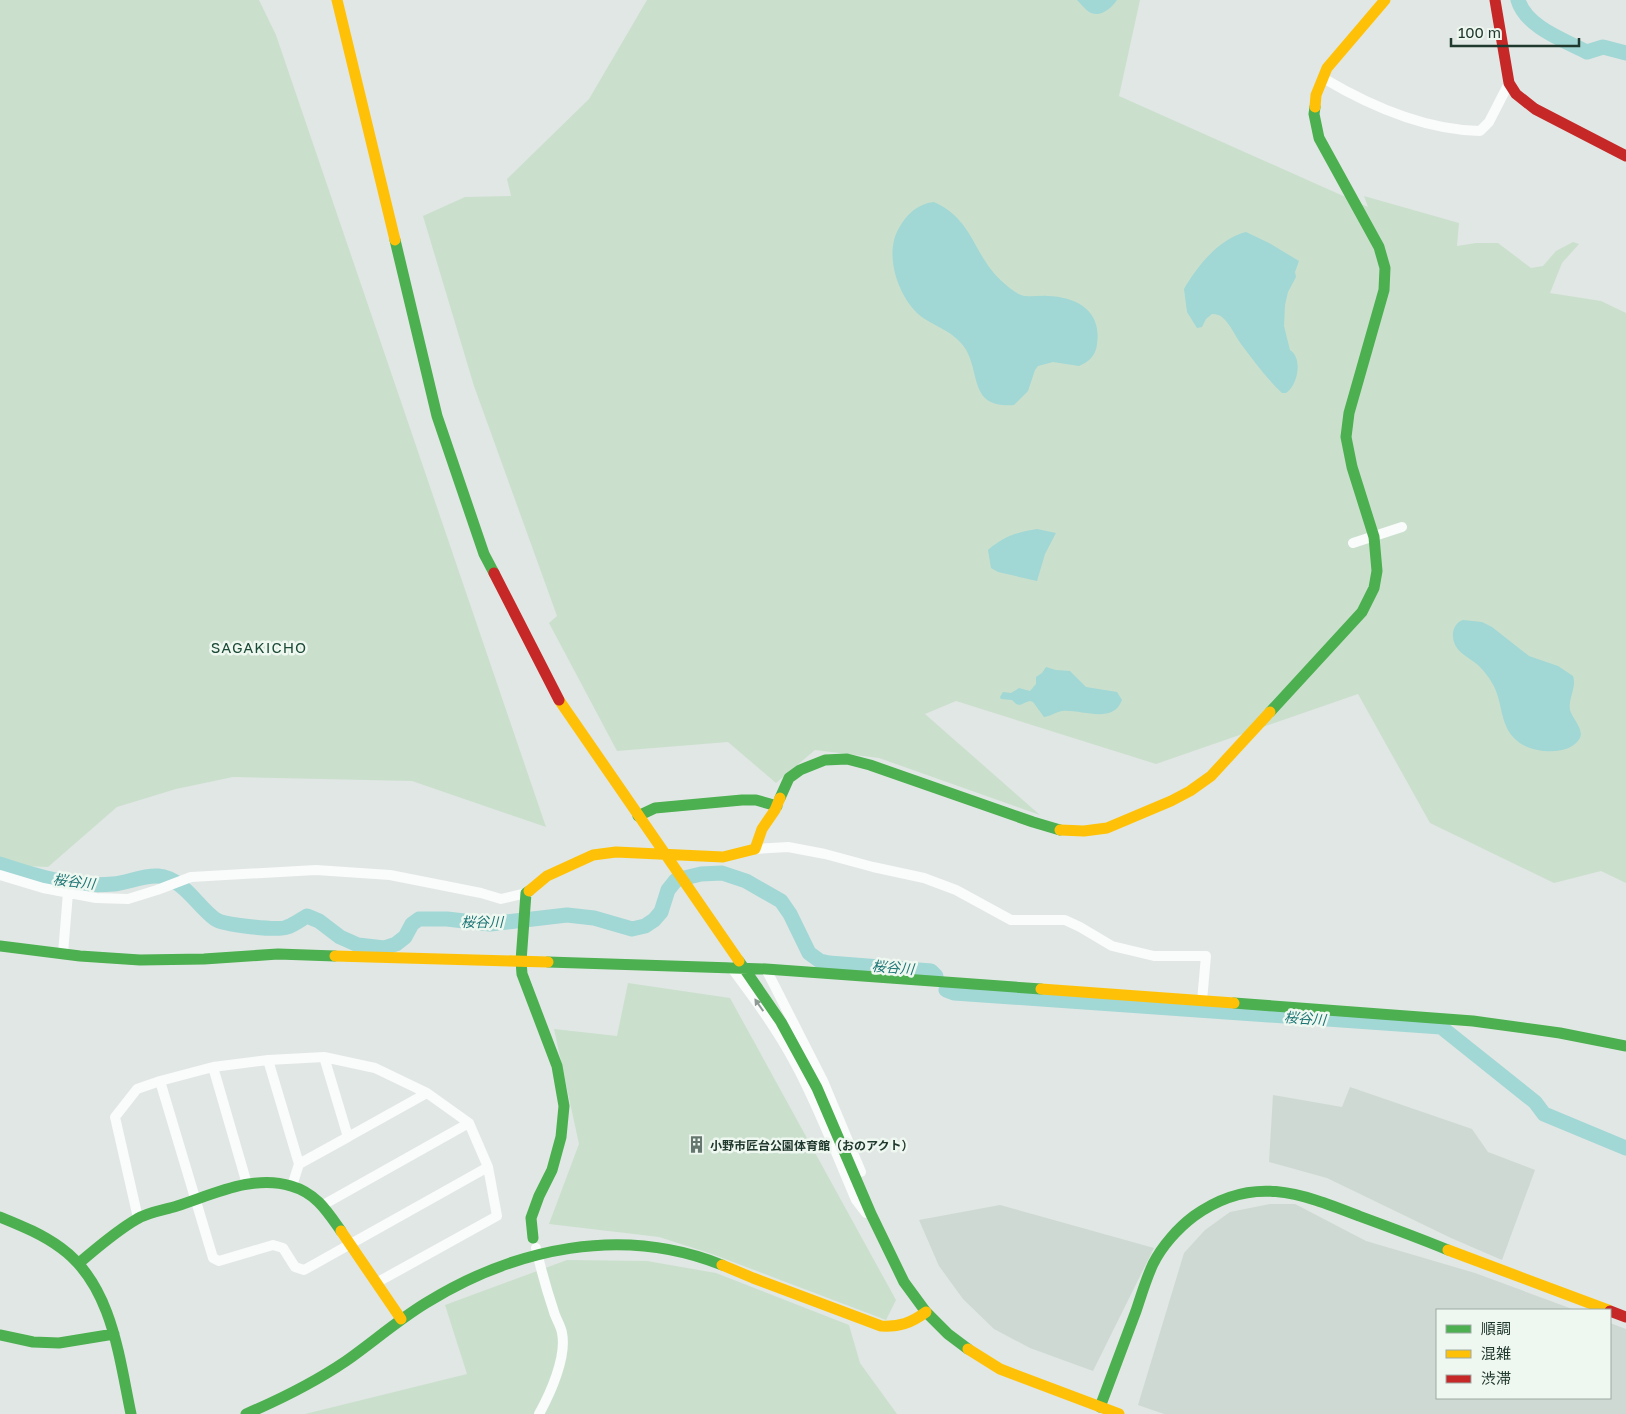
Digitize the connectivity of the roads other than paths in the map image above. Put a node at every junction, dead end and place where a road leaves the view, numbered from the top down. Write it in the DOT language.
graph roads {
  1 [pos="337,0"];
  2 [pos="1385,0"];
  3 [pos="1495,0"];
  4 [pos="1323,78"];
  5 [pos="1509,83"];
  6 [pos="1626,156"];
  7 [pos="1402,527"];
  8 [pos="1353,543"];
  9 [pos="777,806"];
  10 [pos="640,819"];
  11 [pos="755,848"];
  12 [pos="0,875"];
  13 [pos="68,893"];
  14 [pos="526,893"];
  15 [pos="0,946"];
  16 [pos="63,953"];
  17 [pos="521,961"];
  18 [pos="731,967"];
  19 [pos="766,969"];
  20 [pos="1202,1001"];
  21 [pos="1626,1046"];
  22 [pos="324,1057"];
  23 [pos="268,1060"];
  24 [pos="213,1067"];
  25 [pos="160,1081"];
  26 [pos="427,1093"];
  27 [pos="468,1123"];
  28 [pos="348,1138"];
  29 [pos="299,1164"];
  30 [pos="488,1167"];
  31 [pos="247,1184"];
  32 [pos="292,1186"];
  33 [pos="196,1200"];
  34 [pos="323,1205"];
  35 [pos="0,1217"];
  36 [pos="138,1218"];
  37 [pos="880,1232"];
  38 [pos="533,1238"];
  39 [pos="350,1244"];
  40 [pos="79,1263"];
  41 [pos="376,1283"];
  42 [pos="1604,1309"];
  43 [pos="926,1312"];
  44 [pos="1611,1312"];
  45 [pos="1626,1317"];
  46 [pos="401,1319"];
  47 [pos="114,1334"];
  48 [pos="0,1335"];
  49 [pos="1100,1407"];
  50 [pos="131,1414"];
  51 [pos="246,1414"];
  52 [pos="539,1414"];
  53 [pos="1119,1414"];
  1 -- 10 [label="street"];
  2 -- 4 [label="street"];
  3 -- 5 [label="street"];
  4 -- 5 [label="street"];
  4 -- 9 [label="street"];
  5 -- 6 [label="street"];
  7 -- 8 [label="street"];
  9 -- 10 [label="street"];
  9 -- 11 [label="street"];
  10 -- 37 [label="street"];
  11 -- 14 [label="street"];
  11 -- 20 [label="street"];
  12 -- 13 [label="street"];
  13 -- 14 [label="street"];
  13 -- 16 [label="street"];
  14 -- 17 [label="street"];
  15 -- 16 [label="street"];
  16 -- 17 [label="street"];
  17 -- 18 [label="street"];
  17 -- 38 [label="street"];
  18 -- 19 [label="street"];
  37 -- 18 [label="street, one-way"];
  19 -- 20 [label="street"];
  19 -- 37 [label="street"];
  20 -- 21 [label="street"];
  22 -- 23 [label="street"];
  22 -- 26 [label="street"];
  22 -- 28 [label="street"];
  23 -- 24 [label="street"];
  23 -- 29 [label="street"];
  24 -- 25 [label="street"];
  24 -- 31 [label="street"];
  25 -- 33 [label="street"];
  25 -- 36 [label="street"];
  26 -- 27 [label="street"];
  26 -- 28 [label="street"];
  27 -- 30 [label="street"];
  27 -- 34 [label="street"];
  28 -- 29 [label="street"];
  29 -- 32 [label="street"];
  30 -- 39 [label="street"];
  30 -- 41 [label="street"];
  31 -- 32 [label="street"];
  31 -- 33 [label="street"];
  32 -- 34 [label="street"];
  33 -- 36 [label="street"];
  33 -- 39 [label="street"];
  34 -- 39 [label="street"];
  35 -- 40 [label="street"];
  36 -- 40 [label="street"];
  37 -- 43 [label="street"];
  38 -- 52 [label="street"];
  39 -- 41 [label="street"];
  40 -- 47 [label="street"];
  41 -- 46 [label="street"];
  42 -- 49 [label="street"];
  43 -- 46 [label="street"];
  43 -- 49 [label="street"];
  44 -- 45 [label="street"];
  46 -- 51 [label="street"];
  47 -- 48 [label="street"];
  47 -- 50 [label="street"];
  49 -- 53 [label="street"];
}
